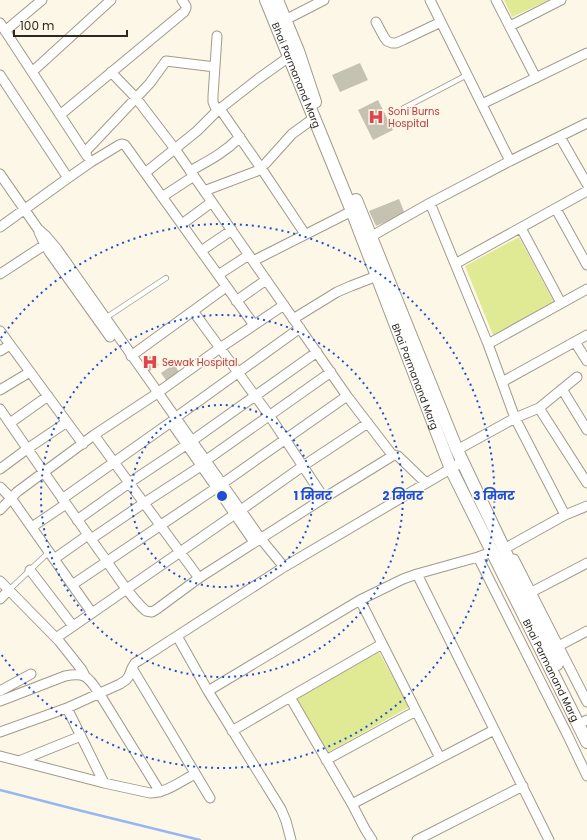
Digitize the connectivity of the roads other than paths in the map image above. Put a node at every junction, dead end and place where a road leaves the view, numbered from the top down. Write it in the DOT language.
graph roads {
  1 [pos="42,0"];
  2 [pos="111,0"];
  3 [pos="182,0"];
  4 [pos="266,0"];
  5 [pos="277,0"];
  6 [pos="324,0"];
  7 [pos="430,0"];
  8 [pos="496,0"];
  9 [pos="561,0"];
  10 [pos="280,21"];
  11 [pos="376,22"];
  12 [pos="441,22"];
  13 [pos="0,23"];
  14 [pos="510,26"];
  15 [pos="5,31"];
  16 [pos="218,36"];
  17 [pos="587,53"];
  18 [pos="294,54"];
  19 [pos="215,67"];
  20 [pos="32,72"];
  21 [pos="111,72"];
  22 [pos="468,74"];
  23 [pos="0,75"];
  24 [pos="536,78"];
  25 [pos="136,98"];
  26 [pos="482,104"];
  27 [pos="404,108"];
  28 [pos="218,110"];
  29 [pos="60,114"];
  30 [pos="314,118"];
  31 [pos="587,124"];
  32 [pos="240,137"];
  33 [pos="560,137"];
  34 [pos="175,149"];
  35 [pos="85,152"];
  36 [pos="510,161"];
  37 [pos="91,162"];
  38 [pos="261,168"];
  39 [pos="192,173"];
  40 [pos="0,174"];
  41 [pos="145,174"];
  42 [pos="68,178"];
  43 [pos="587,184"];
  44 [pos="3,186"];
  45 [pos="204,191"];
  46 [pos="587,191"];
  47 [pos="162,197"];
  48 [pos="212,202"];
  49 [pos="430,203"];
  50 [pos="556,209"];
  51 [pos="24,210"];
  52 [pos="352,211"];
  53 [pos="182,224"];
  54 [pos="0,227"];
  55 [pos="521,228"];
  56 [pos="232,230"];
  57 [pos="305,234"];
  58 [pos="367,238"];
  59 [pos="48,243"];
  60 [pos="201,251"];
  61 [pos="251,258"];
  62 [pos="455,264"];
  63 [pos="587,265"];
  64 [pos="0,274"];
  65 [pos="218,275"];
  66 [pos="377,276"];
  67 [pos="166,278"];
  68 [pos="266,280"];
  69 [pos="226,286"];
  70 [pos="587,289"];
  71 [pos="236,301"];
  72 [pos="561,303"];
  73 [pos="284,305"];
  74 [pos="193,311"];
  75 [pos="293,319"];
  76 [pos="102,320"];
  77 [pos="254,325"];
  78 [pos="300,328"];
  79 [pos="0,332"];
  80 [pos="587,335"];
  81 [pos="575,342"];
  82 [pos="118,343"];
  83 [pos="488,344"];
  84 [pos="10,345"];
  85 [pos="220,348"];
  86 [pos="0,351"];
  87 [pos="317,352"];
  88 [pos="131,356"];
  89 [pos="587,362"];
  90 [pos="30,372"];
  91 [pos="238,372"];
  92 [pos="331,372"];
  93 [pos="577,377"];
  94 [pos="502,382"];
  95 [pos="562,389"];
  96 [pos="0,390"];
  97 [pos="155,395"];
  98 [pos="255,395"];
  99 [pos="48,396"];
  100 [pos="347,396"];
  101 [pos="539,408"];
  102 [pos="0,409"];
  103 [pos="269,415"];
  104 [pos="515,418"];
  105 [pos="173,420"];
  106 [pos="66,422"];
  107 [pos="10,423"];
  108 [pos="368,423"];
  109 [pos="587,430"];
  110 [pos="94,436"];
  111 [pos="285,439"];
  112 [pos="189,443"];
  113 [pos="83,444"];
  114 [pos="27,449"];
  115 [pos="457,450"];
  116 [pos="393,456"];
  117 [pos="114,462"];
  118 [pos="462,462"];
  119 [pos="203,463"];
  120 [pos="303,466"];
  121 [pos="450,469"];
  122 [pos="0,470"];
  123 [pos="44,473"];
  124 [pos="129,483"];
  125 [pos="426,483"];
  126 [pos="587,483"];
  127 [pos="219,486"];
  128 [pos="0,487"];
  129 [pos="11,498"];
  130 [pos="324,498"];
  131 [pos="64,501"];
  132 [pos="144,503"];
  133 [pos="587,506"];
  134 [pos="0,510"];
  135 [pos="238,512"];
  136 [pos="565,515"];
  137 [pos="77,520"];
  138 [pos="161,525"];
  139 [pos="32,527"];
  140 [pos="90,537"];
  141 [pos="258,541"];
  142 [pos="501,549"];
  143 [pos="180,552"];
  144 [pos="51,555"];
  145 [pos="478,557"];
  146 [pos="107,562"];
  147 [pos="587,563"];
  148 [pos="284,567"];
  149 [pos="30,570"];
  150 [pos="417,574"];
  151 [pos="199,578"];
  152 [pos="0,581"];
  153 [pos="72,585"];
  154 [pos="127,589"];
  155 [pos="9,590"];
  156 [pos="527,594"];
  157 [pos="0,599"];
  158 [pos="360,600"];
  159 [pos="92,614"];
  160 [pos="73,626"];
  161 [pos="587,632"];
  162 [pos="177,636"];
  163 [pos="56,638"];
  164 [pos="382,644"];
  165 [pos="555,648"];
  166 [pos="132,668"];
  167 [pos="31,674"];
  168 [pos="85,676"];
  169 [pos="0,691"];
  170 [pos="208,691"];
  171 [pos="99,693"];
  172 [pos="290,697"];
  173 [pos="0,701"];
  174 [pos="587,702"];
  175 [pos="67,708"];
  176 [pos="416,711"];
  177 [pos="586,722"];
  178 [pos="494,730"];
  179 [pos="232,731"];
  180 [pos="0,732"];
  181 [pos="81,736"];
  182 [pos="587,742"];
  183 [pos="1,758"];
  184 [pos="440,758"];
  185 [pos="326,760"];
  186 [pos="19,761"];
  187 [pos="195,774"];
  188 [pos="587,776"];
  189 [pos="104,783"];
  190 [pos="522,786"];
  191 [pos="160,792"];
  192 [pos="210,798"];
  193 [pos="352,804"];
  194 [pos="291,840"];
  195 [pos="372,840"];
  196 [pos="417,840"];
  197 [pos="550,840"];
  1 -- 15 [label="street"];
  2 -- 20 [label="street"];
  3 -- 21 [label="street"];
  4 -- 10 [label="street, Bhai Parmanand Marg"];
  5 -- 10 [label="street, Bhai Parmanand Marg"];
  6 -- 10 [label="street"];
  7 -- 12 [label="street"];
  8 -- 14 [label="street"];
  9 -- 14 [label="street"];
  10 -- 18 [label="street, Bhai Parmanand Marg"];
  11 -- 12 [label="street"];
  12 -- 22 [label="street"];
  13 -- 15 [label="street"];
  14 -- 24 [label="street"];
  15 -- 20 [label="street"];
  16 -- 19 [label="street"];
  17 -- 24 [label="street"];
  18 -- 28 [label="street"];
  18 -- 30 [label="street, Bhai Parmanand Marg"];
  18 -- 58 [label="street, Bhai Parmanand Marg"];
  19 -- 25 [label="street"];
  19 -- 28 [label="street"];
  20 -- 29 [label="street"];
  21 -- 25 [label="street"];
  21 -- 29 [label="street"];
  22 -- 26 [label="street"];
  22 -- 27 [label="lane"];
  23 -- 42 [label="street"];
  24 -- 26 [label="street"];
  25 -- 34 [label="street"];
  25 -- 35 [label="street"];
  26 -- 36 [label="street"];
  28 -- 32 [label="street"];
  28 -- 34 [label="street"];
  29 -- 35 [label="street"];
  30 -- 38 [label="street"];
  30 -- 52 [label="street, Bhai Parmanand Marg"];
  31 -- 33 [label="street"];
  32 -- 38 [label="street"];
  32 -- 39 [label="street"];
  33 -- 36 [label="street"];
  33 -- 43 [label="street"];
  34 -- 39 [label="street"];
  34 -- 41 [label="street"];
  35 -- 37 [label="street"];
  36 -- 49 [label="street"];
  37 -- 41 [label="street"];
  37 -- 42 [label="street"];
  38 -- 45 [label="street"];
  38 -- 57 [label="street"];
  39 -- 45 [label="street"];
  39 -- 47 [label="street"];
  40 -- 44 [label="street"];
  41 -- 47 [label="street"];
  42 -- 51 [label="street"];
  44 -- 51 [label="street"];
  45 -- 48 [label="street"];
  46 -- 50 [label="street"];
  47 -- 53 [label="street"];
  48 -- 53 [label="street"];
  48 -- 56 [label="street"];
  49 -- 58 [label="street"];
  49 -- 62 [label="street"];
  50 -- 55 [label="street"];
  50 -- 63 [label="street"];
  51 -- 54 [label="street"];
  51 -- 59 [label="street"];
  52 -- 57 [label="street"];
  52 -- 58 [label="street, Bhai Parmanand Marg"];
  53 -- 60 [label="street"];
  55 -- 62 [label="street"];
  55 -- 72 [label="street"];
  56 -- 60 [label="street"];
  56 -- 61 [label="street"];
  57 -- 61 [label="street"];
  58 -- 66 [label="street, Bhai Parmanand Marg"];
  58 -- 115 [label="street, Bhai Parmanand Marg"];
  59 -- 64 [label="street"];
  59 -- 76 [label="street"];
  60 -- 65 [label="street"];
  61 -- 65 [label="street"];
  61 -- 68 [label="street"];
  62 -- 83 [label="street"];
  65 -- 69 [label="street"];
  66 -- 75 [label="street"];
  66 -- 121 [label="street, Bhai Parmanand Marg"];
  67 -- 76 [label="lane"];
  68 -- 71 [label="street"];
  68 -- 73 [label="street"];
  69 -- 71 [label="street"];
  69 -- 74 [label="street"];
  70 -- 72 [label="street"];
  71 -- 77 [label="street"];
  72 -- 83 [label="street"];
  73 -- 75 [label="street"];
  73 -- 77 [label="street"];
  74 -- 85 [label="street"];
  74 -- 88 [label="street"];
  75 -- 78 [label="street"];
  76 -- 82 [label="street"];
  77 -- 85 [label="street"];
  78 -- 87 [label="street"];
  78 -- 91 [label="street"];
  79 -- 84 [label="street"];
  80 -- 81 [label="street"];
  81 -- 89 [label="street"];
  81 -- 94 [label="street"];
  82 -- 88 [label="street"];
  82 -- 97 [label="street"];
  83 -- 94 [label="street"];
  84 -- 86 [label="street"];
  84 -- 90 [label="street"];
  85 -- 91 [label="street"];
  85 -- 97 [label="street"];
  87 -- 92 [label="street"];
  87 -- 98 [label="street"];
  88 -- 97 [label="street"];
  90 -- 96 [label="street"];
  90 -- 99 [label="street"];
  91 -- 98 [label="street"];
  91 -- 105 [label="street"];
  92 -- 100 [label="street"];
  92 -- 103 [label="street"];
  93 -- 95 [label="street"];
  94 -- 104 [label="street"];
  95 -- 101 [label="street"];
  95 -- 109 [label="street"];
  97 -- 105 [label="street"];
  97 -- 110 [label="street"];
  98 -- 103 [label="street"];
  98 -- 112 [label="street"];
  99 -- 106 [label="street"];
  99 -- 107 [label="street"];
  100 -- 108 [label="street"];
  100 -- 111 [label="street"];
  101 -- 104 [label="street"];
  101 -- 126 [label="street"];
  102 -- 107 [label="street"];
  103 -- 111 [label="street"];
  103 -- 119 [label="street"];
  104 -- 115 [label="street"];
  104 -- 136 [label="street"];
  105 -- 112 [label="street"];
  105 -- 117 [label="street"];
  106 -- 113 [label="street"];
  106 -- 114 [label="street"];
  107 -- 114 [label="street"];
  108 -- 116 [label="street"];
  108 -- 120 [label="street"];
  110 -- 113 [label="street"];
  110 -- 117 [label="street"];
  111 -- 120 [label="street"];
  111 -- 127 [label="street"];
  112 -- 119 [label="street"];
  112 -- 124 [label="street"];
  113 -- 123 [label="street"];
  114 -- 122 [label="street"];
  114 -- 123 [label="street"];
  115 -- 118 [label="street, Bhai Parmanand Marg"];
  116 -- 125 [label="street"];
  116 -- 130 [label="street"];
  117 -- 124 [label="street"];
  117 -- 131 [label="street"];
  118 -- 121 [label="street"];
  118 -- 142 [label="street, Bhai Parmanand Marg"];
  119 -- 127 [label="street"];
  119 -- 132 [label="street"];
  120 -- 130 [label="street"];
  120 -- 135 [label="street"];
  121 -- 125 [label="street"];
  121 -- 142 [label="street, Bhai Parmanand Marg"];
  123 -- 129 [label="street"];
  123 -- 131 [label="street"];
  124 -- 132 [label="street"];
  124 -- 137 [label="street"];
  125 -- 148 [label="street"];
  127 -- 135 [label="street"];
  127 -- 138 [label="street"];
  128 -- 129 [label="street"];
  129 -- 134 [label="street"];
  129 -- 139 [label="street"];
  130 -- 141 [label="street"];
  131 -- 137 [label="street"];
  131 -- 139 [label="street"];
  132 -- 138 [label="street"];
  132 -- 140 [label="street"];
  133 -- 136 [label="street"];
  135 -- 141 [label="street"];
  135 -- 143 [label="street"];
  136 -- 142 [label="street"];
  137 -- 140 [label="street"];
  138 -- 143 [label="street"];
  138 -- 146 [label="street"];
  139 -- 144 [label="street"];
  140 -- 144 [label="street"];
  140 -- 146 [label="street"];
  141 -- 148 [label="street"];
  141 -- 151 [label="street"];
  142 -- 145 [label="street"];
  142 -- 156 [label="street, Bhai Parmanand Marg"];
  142 -- 182 [label="street, Bhai Parmanand Marg"];
  143 -- 151 [label="street"];
  143 -- 154 [label="street"];
  144 -- 149 [label="lane"];
  144 -- 153 [label="street"];
  145 -- 150 [label="street"];
  145 -- 188 [label="street"];
  146 -- 153 [label="street"];
  146 -- 154 [label="street"];
  147 -- 156 [label="street"];
  148 -- 162 [label="street"];
  149 -- 155 [label="lane"];
  149 -- 160 [label="street"];
  150 -- 158 [label="street"];
  150 -- 178 [label="street"];
  151 -- 154 [label="street"];
  152 -- 155 [label="street"];
  153 -- 159 [label="street"];
  154 -- 159 [label="street"];
  155 -- 157 [label="street"];
  155 -- 163 [label="street"];
  156 -- 165 [label="street, Bhai Parmanand Marg"];
  158 -- 164 [label="street"];
  158 -- 170 [label="street"];
  159 -- 160 [label="street"];
  160 -- 163 [label="street"];
  161 -- 165 [label="street"];
  162 -- 166 [label="street"];
  162 -- 170 [label="street"];
  163 -- 168 [label="street"];
  164 -- 172 [label="street"];
  164 -- 176 [label="street"];
  165 -- 174 [label="street"];
  165 -- 177 [label="street, Bhai Parmanand Marg"];
  166 -- 171 [label="street"];
  166 -- 187 [label="street"];
  167 -- 169 [label="street"];
  168 -- 171 [label="street"];
  168 -- 173 [label="street"];
  170 -- 179 [label="street"];
  171 -- 175 [label="street"];
  171 -- 191 [label="street"];
  172 -- 179 [label="street"];
  172 -- 185 [label="street"];
  175 -- 180 [label="street"];
  175 -- 181 [label="street"];
  176 -- 184 [label="street"];
  176 -- 185 [label="street"];
  178 -- 184 [label="street"];
  178 -- 190 [label="street"];
  179 -- 194 [label="street"];
  181 -- 186 [label="street"];
  181 -- 189 [label="street"];
  183 -- 186 [label="street"];
  184 -- 193 [label="street"];
  185 -- 193 [label="street"];
  186 -- 189 [label="street"];
  187 -- 191 [label="street"];
  187 -- 192 [label="street"];
  189 -- 191 [label="street"];
  190 -- 196 [label="street"];
  190 -- 197 [label="street"];
  193 -- 195 [label="street"];
}
